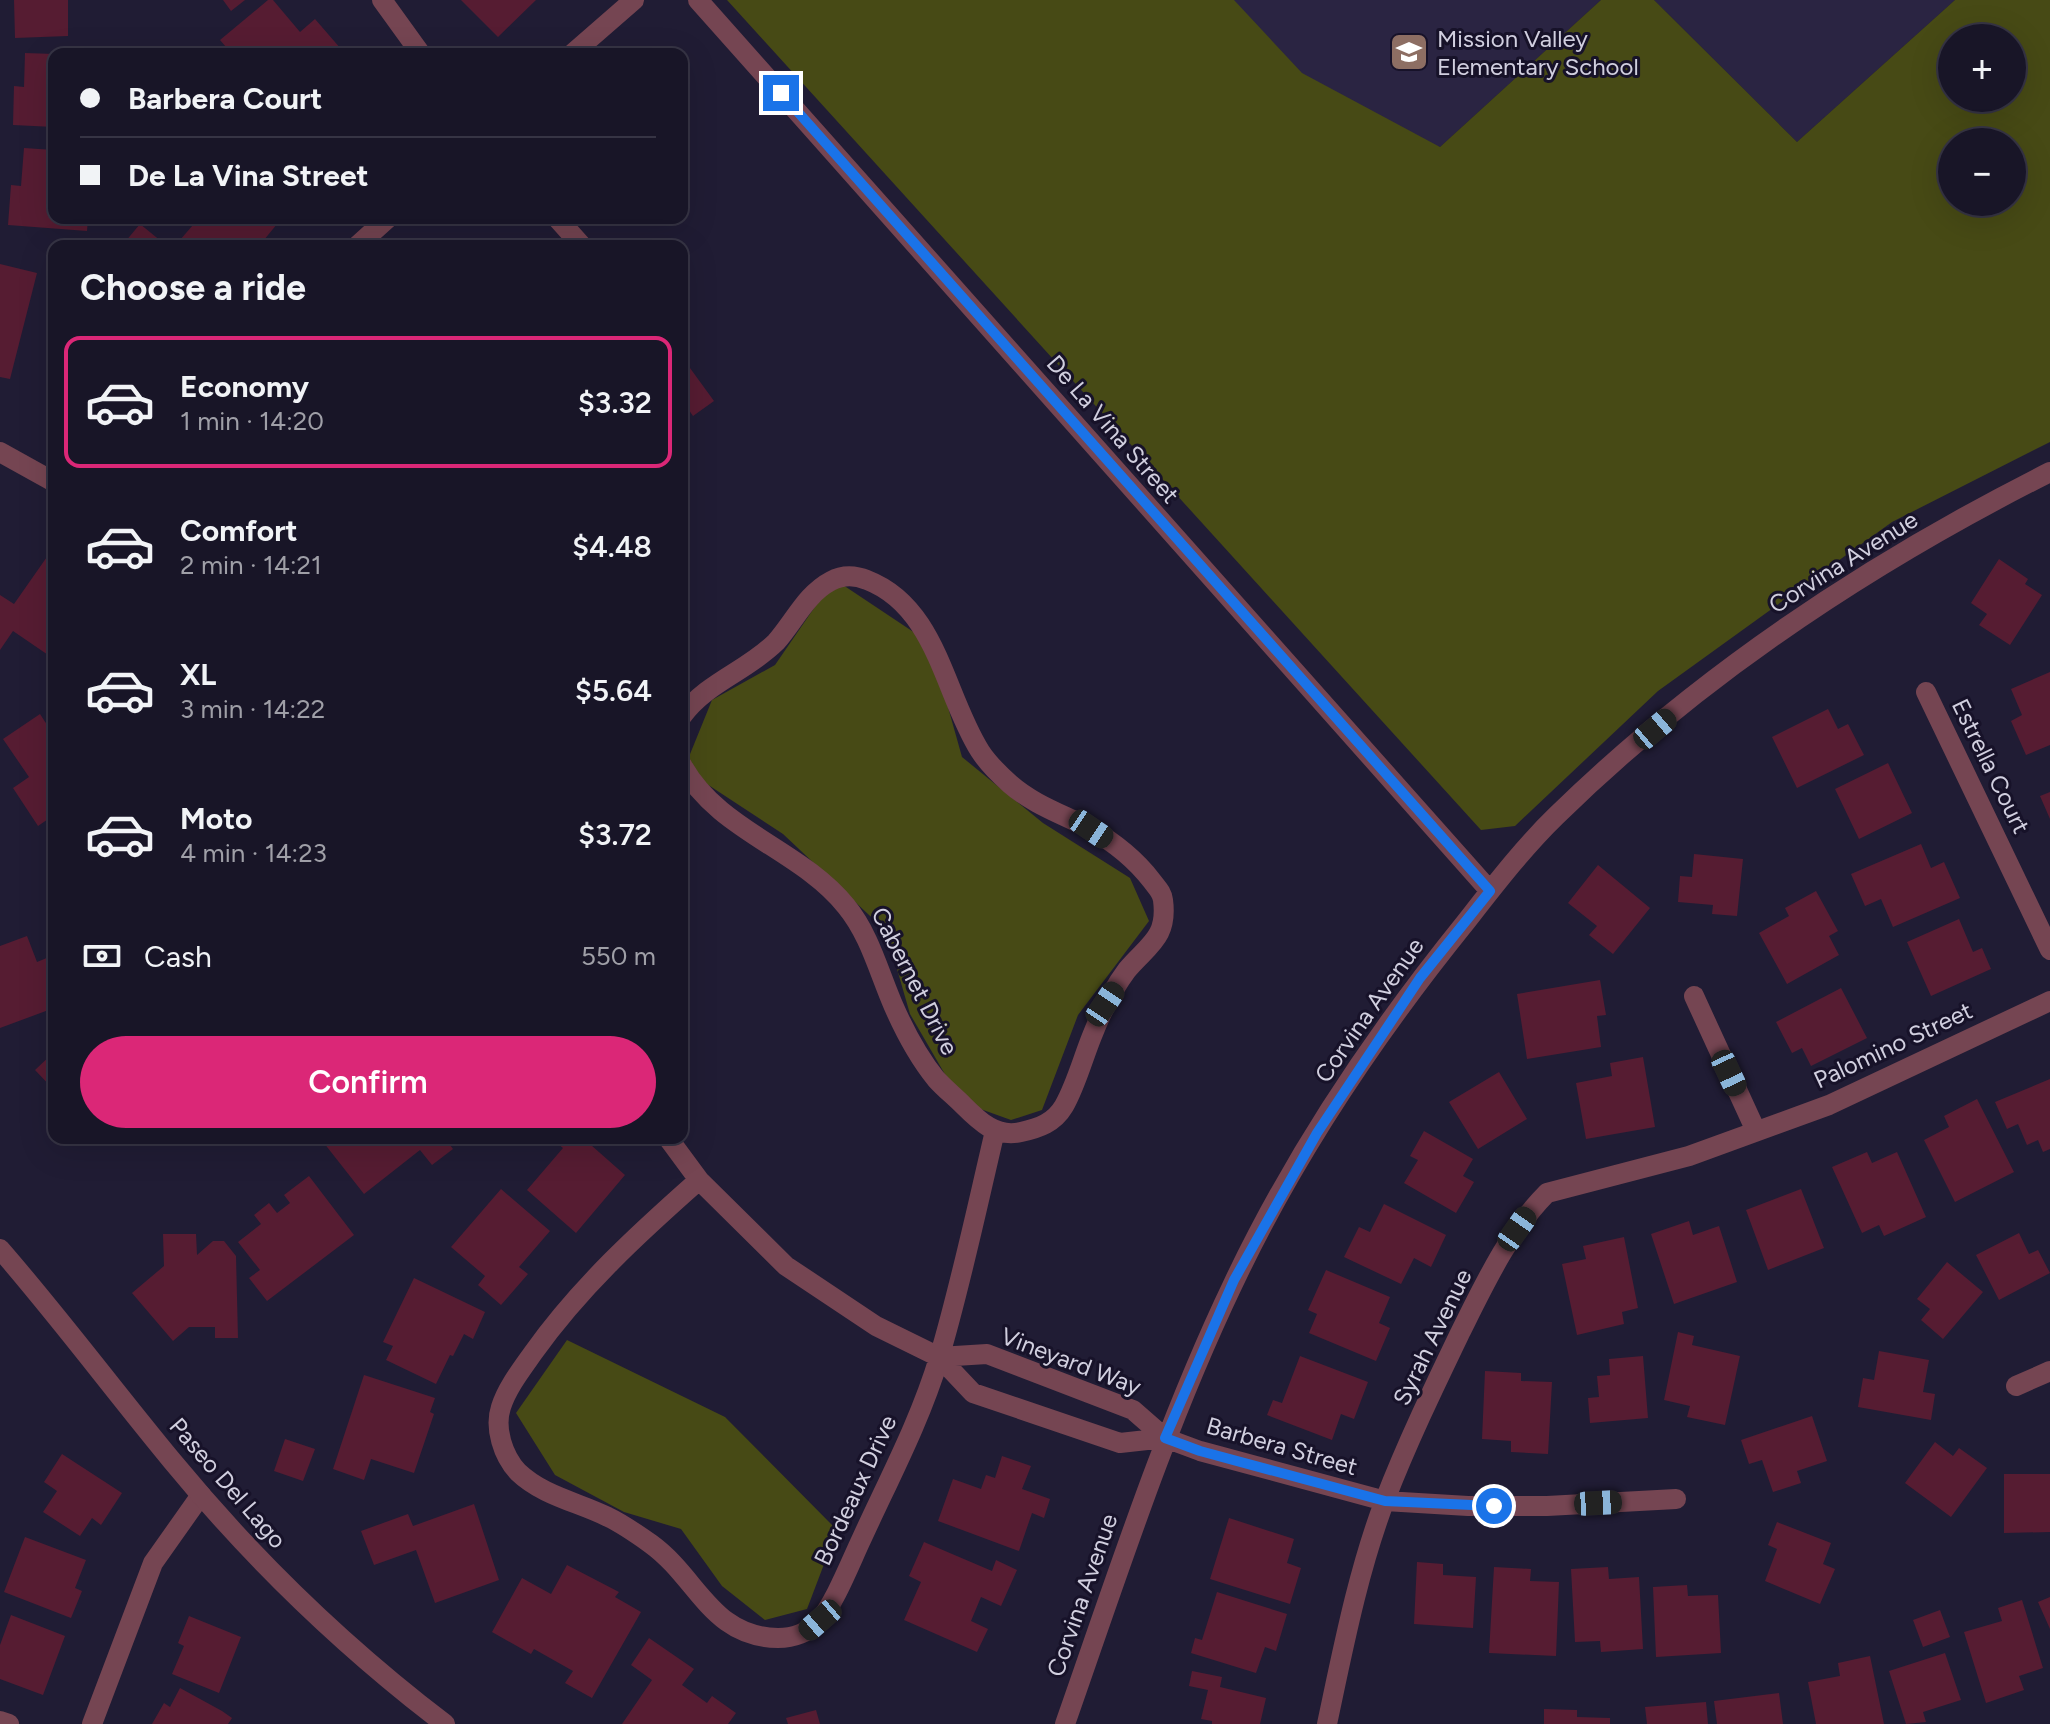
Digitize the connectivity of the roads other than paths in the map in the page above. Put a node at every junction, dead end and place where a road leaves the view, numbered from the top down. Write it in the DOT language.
graph roads {
  1 [pos="382,0"];
  2 [pos="634,0"];
  3 [pos="698,0"];
  4 [pos="417,48"];
  5 [pos="579,48"];
  6 [pos="381,224"];
  7 [pos="562,224"];
  8 [pos="364,240"];
  9 [pos="577,240"];
  10 [pos="0,452"];
  11 [pos="2050,472"];
  12 [pos="48,479"];
  13 [pos="1926,692"];
  14 [pos="688,709"];
  15 [pos="688,773"];
  16 [pos="1490,891"];
  17 [pos="2050,950"];
  18 [pos="1694,996"];
  19 [pos="2050,1001"];
  20 [pos="995,1131"];
  21 [pos="1756,1131"];
  22 [pos="672,1144"];
  23 [pos="699,1180"];
  24 [pos="0,1249"];
  25 [pos="939,1357"];
  26 [pos="2050,1371"];
  27 [pos="2016,1386"];
  28 [pos="1165,1438"];
  29 [pos="201,1495"];
  30 [pos="1676,1499"];
  31 [pos="1385,1501"];
  32 [pos="0,1721"];
  33 [pos="9,1724"];
  34 [pos="92,1724"];
  35 [pos="445,1724"];
  36 [pos="1065,1724"];
  37 [pos="1327,1724"];
  1 -- 4 [label="street"];
  2 -- 5 [label="street"];
  3 -- 16 [label="street, De La Vina Street"];
  6 -- 8 [label="street"];
  7 -- 9 [label="street"];
  10 -- 12 [label="street"];
  11 -- 16 [label="street, Corvina Avenue"];
  13 -- 17 [label="street, Estrella Court"];
  14 -- 20 [label="street"];
  15 -- 20 [label="street, Cabernet Drive"];
  16 -- 28 [label="street, Corvina Avenue"];
  18 -- 21 [label="street"];
  19 -- 21 [label="street, Palomino Street"];
  20 -- 25 [label="street, Bordeaux Drive"];
  21 -- 31 [label="street, Syrah Avenue"];
  22 -- 23 [label="street, Vineyard Way"];
  23 -- 25 [label="street, Vineyard Way"];
  23 -- 25 [label="street, Bordeaux Drive"];
  24 -- 29 [label="street, Paseo Del Lago"];
  25 -- 28 [label="street, Vineyard Way"];
  25 -- 28 [label="street, Vineyard Way"];
  26 -- 27 [label="street"];
  28 -- 31 [label="street, Barbera Street"];
  28 -- 36 [label="street, Corvina Avenue"];
  29 -- 34 [label="street"];
  29 -- 35 [label="street, Paseo Del Lago"];
  30 -- 31 [label="street, Barbera Street"];
  31 -- 37 [label="street, Syrah Avenue"];
  32 -- 33 [label="street"];
}
